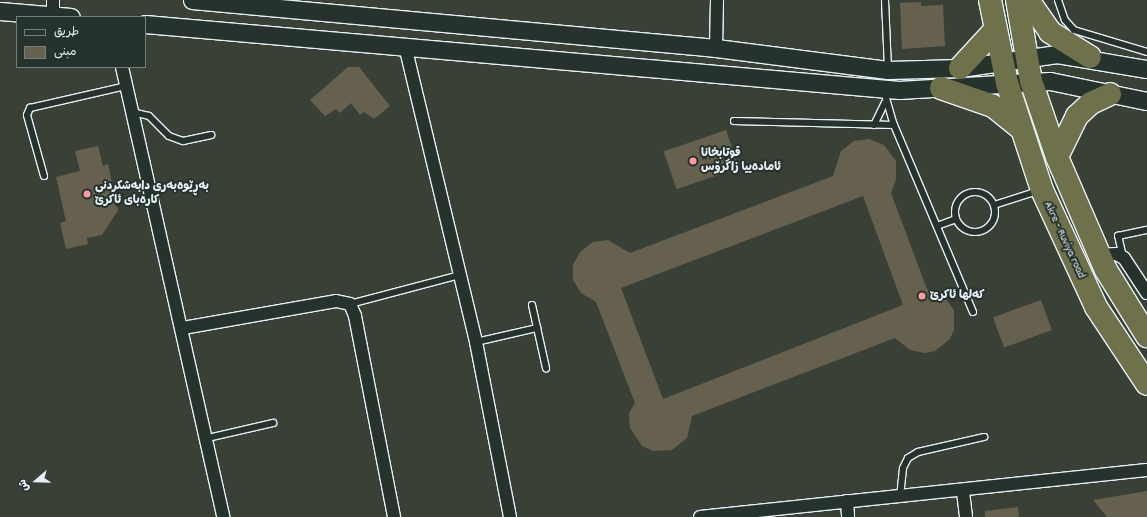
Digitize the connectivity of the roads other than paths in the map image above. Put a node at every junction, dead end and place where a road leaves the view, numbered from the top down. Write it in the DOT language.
graph roads {
  1 [pos="192,0"];
  2 [pos="718,0"];
  3 [pos="886,0"];
  4 [pos="990,0"];
  5 [pos="1017,0"];
  6 [pos="1028,0"];
  7 [pos="1058,0"];
  8 [pos="257,4"];
  9 [pos="53,8"];
  10 [pos="0,11"];
  11 [pos="69,16"];
  12 [pos="146,24"];
  13 [pos="995,30"];
  14 [pos="546,32"];
  15 [pos="405,46"];
  16 [pos="716,48"];
  17 [pos="1147,52"];
  18 [pos="1090,57"];
  19 [pos="1026,58"];
  20 [pos="543,59"];
  21 [pos="1002,61"];
  22 [pos="122,68"];
  23 [pos="960,68"];
  24 [pos="1147,69"];
  25 [pos="888,70"];
  26 [pos="1031,81"];
  27 [pos="1007,83"];
  28 [pos="126,86"];
  29 [pos="941,88"];
  30 [pos="1110,94"];
  31 [pos="885,95"];
  32 [pos="1147,101"];
  33 [pos="132,112"];
  34 [pos="734,121"];
  35 [pos="874,125"];
  36 [pos="894,125"];
  37 [pos="1020,128"];
  38 [pos="211,135"];
  39 [pos="1057,157"];
  40 [pos="44,176"];
  41 [pos="1042,190"];
  42 [pos="994,205"];
  43 [pos="956,219"];
  44 [pos="937,226"];
  45 [pos="1147,230"];
  46 [pos="1100,255"];
  47 [pos="1124,258"];
  48 [pos="460,275"];
  49 [pos="1147,293"];
  50 [pos="350,304"];
  51 [pos="532,305"];
  52 [pos="973,312"];
  53 [pos="183,328"];
  54 [pos="537,328"];
  55 [pos="1147,336"];
  56 [pos="476,342"];
  57 [pos="546,368"];
  58 [pos="1147,384"];
  59 [pos="273,423"];
  60 [pos="984,437"];
  61 [pos="208,438"];
  62 [pos="1147,470"];
  63 [pos="963,492"];
  64 [pos="900,497"];
  65 [pos="847,501"];
  66 [pos="224,517"];
  67 [pos="394,517"];
  68 [pos="510,517"];
  69 [pos="700,517"];
  70 [pos="848,517"];
  71 [pos="966,517"];
  1 -- 8 [label="street"];
  2 -- 16 [label="street"];
  3 -- 25 [label="lane"];
  4 -- 13 [label="highway, Akre - Ruviya road"];
  5 -- 19 [label="highway"];
  6 -- 18 [label="highway"];
  7 -- 17 [label="lane"];
  8 -- 14 [label="street"];
  9 -- 10 [label="street"];
  9 -- 11 [label="street"];
  12 -- 15 [label="street"];
  13 -- 21 [label="highway, Akre - Ruviya road"];
  13 -- 23 [label="highway"];
  14 -- 16 [label="street"];
  14 -- 20 [label="street"];
  15 -- 20 [label="street"];
  15 -- 48 [label="street"];
  16 -- 25 [label="street"];
  18 -- 19 [label="street"];
  18 -- 24 [label="street"];
  19 -- 21 [label="street"];
  19 -- 26 [label="highway"];
  20 -- 31 [label="street"];
  21 -- 23 [label="street"];
  21 -- 27 [label="highway, Akre - Ruviya road"];
  22 -- 28 [label="street"];
  23 -- 25 [label="street"];
  26 -- 27 [label="street"];
  26 -- 30 [label="street"];
  26 -- 39 [label="highway"];
  27 -- 29 [label="street"];
  27 -- 37 [label="highway, Akre - Ruviya road"];
  28 -- 33 [label="street"];
  28 -- 40 [label="lane"];
  29 -- 31 [label="street"];
  29 -- 37 [label="highway"];
  30 -- 32 [label="street"];
  30 -- 39 [label="highway"];
  31 -- 35 [label="lane"];
  31 -- 36 [label="lane"];
  33 -- 38 [label="lane"];
  33 -- 53 [label="street"];
  34 -- 35 [label="lane"];
  35 -- 36 [label="lane"];
  36 -- 44 [label="lane"];
  37 -- 41 [label="highway, Akre - Ruviya road"];
  39 -- 46 [label="highway"];
  41 -- 42 [label="lane"];
  41 -- 58 [label="highway, Akre - Ruviya road"];
  42 -- 43 [label="lane"];
  42 -- 43 [label="lane"];
  43 -- 44 [label="lane"];
  44 -- 52 [label="lane"];
  45 -- 47 [label="lane"];
  46 -- 47 [label="street"];
  46 -- 55 [label="highway"];
  47 -- 49 [label="street"];
  48 -- 50 [label="lane"];
  48 -- 56 [label="street"];
  50 -- 53 [label="street"];
  50 -- 67 [label="street"];
  51 -- 54 [label="lane"];
  53 -- 61 [label="street"];
  54 -- 56 [label="lane"];
  54 -- 57 [label="lane"];
  56 -- 68 [label="street"];
  59 -- 61 [label="lane"];
  60 -- 64 [label="lane"];
  61 -- 66 [label="street"];
  62 -- 63 [label="street"];
  63 -- 64 [label="street"];
  63 -- 71 [label="street"];
  64 -- 65 [label="street"];
  65 -- 69 [label="street"];
  65 -- 70 [label="street"];
}
